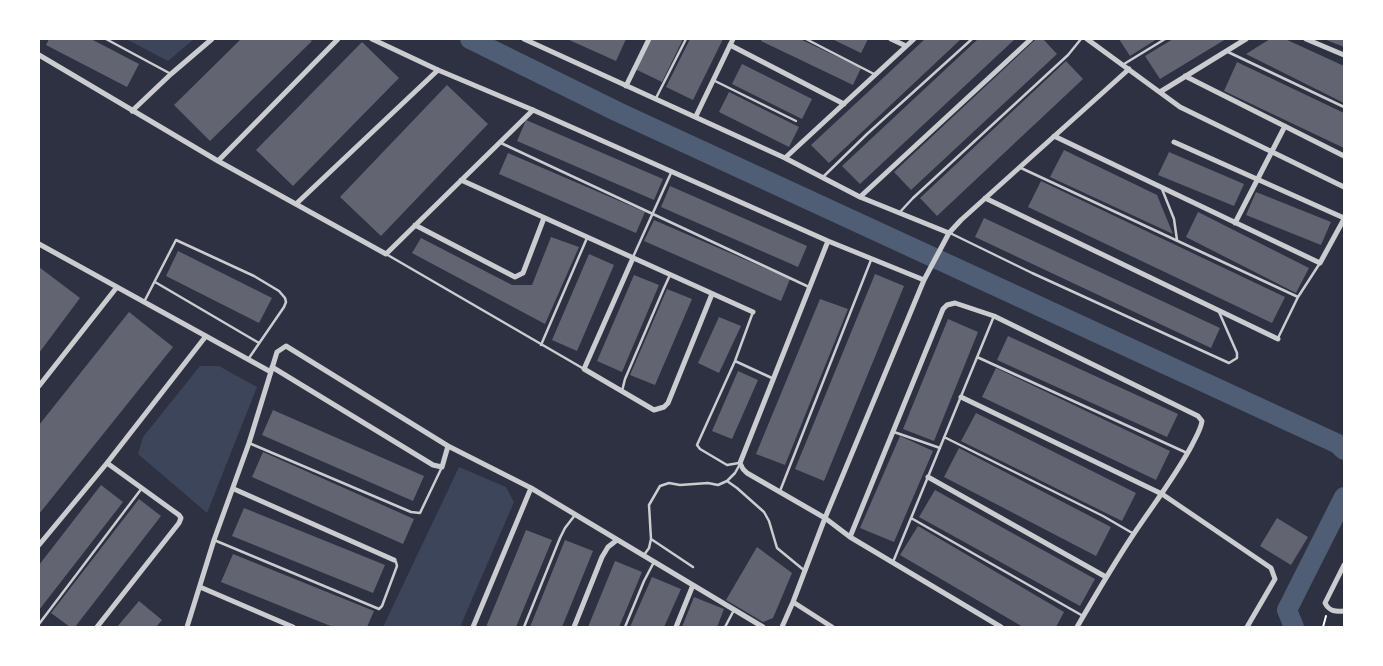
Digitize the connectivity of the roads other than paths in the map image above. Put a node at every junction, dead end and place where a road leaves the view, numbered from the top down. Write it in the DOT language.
graph roads {
  1 [pos="106,39"];
  2 [pos="212,39"];
  3 [pos="338,39"];
  4 [pos="372,39"];
  5 [pos="524,39"];
  6 [pos="649,39"];
  7 [pos="686,39"];
  8 [pos="733,39"];
  9 [pos="806,39"];
  10 [pos="891,39"];
  11 [pos="914,39"];
  12 [pos="972,39"];
  13 [pos="1030,39"];
  14 [pos="1081,39"];
  15 [pos="1087,39"];
  16 [pos="1165,39"];
  17 [pos="1246,39"];
  18 [pos="1306,39"];
  19 [pos="1095,40"];
  20 [pos="730,45"];
  21 [pos="906,46"];
  22 [pos="1226,51"];
  23 [pos="39,55"];
  24 [pos="1344,55"];
  25 [pos="1123,65"];
  26 [pos="1129,69"];
  27 [pos="438,70"];
  28 [pos="171,74"];
  29 [pos="876,74"];
  30 [pos="1185,76"];
  31 [pos="713,80"];
  32 [pos="626,86"];
  33 [pos="1160,92"];
  34 [pos="656,100"];
  35 [pos="844,104"];
  36 [pos="1344,107"];
  37 [pos="533,110"];
  38 [pos="132,111"];
  39 [pos="696,116"];
  40 [pos="796,120"];
  41 [pos="1285,126"];
  42 [pos="1054,136"];
  43 [pos="500,142"];
  44 [pos="1174,142"];
  45 [pos="1272,152"];
  46 [pos="1344,156"];
  47 [pos="785,158"];
  48 [pos="218,161"];
  49 [pos="1020,167"];
  50 [pos="671,171"];
  51 [pos="822,177"];
  52 [pos="1258,179"];
  53 [pos="461,180"];
  54 [pos="1344,187"];
  55 [pos="1161,188"];
  56 [pos="860,197"];
  57 [pos="986,198"];
  58 [pos="296,204"];
  59 [pos="653,213"];
  60 [pos="899,213"];
  61 [pos="544,218"];
  62 [pos="1344,219"];
  63 [pos="1236,223"];
  64 [pos="415,225"];
  65 [pos="949,233"];
  66 [pos="588,238"];
  67 [pos="1177,240"];
  68 [pos="828,241"];
  69 [pos="39,244"];
  70 [pos="386,254"];
  71 [pos="633,258"];
  72 [pos="872,258"];
  73 [pos="1320,263"];
  74 [pos="670,275"];
  75 [pos="924,280"];
  76 [pos="154,282"];
  77 [pos="118,287"];
  78 [pos="810,287"];
  79 [pos="712,294"];
  80 [pos="1298,298"];
  81 [pos="144,302"];
  82 [pos="1219,310"];
  83 [pos="753,312"];
  84 [pos="994,316"];
  85 [pos="206,336"];
  86 [pos="1278,339"];
  87 [pos="259,343"];
  88 [pos="541,345"];
  89 [pos="977,357"];
  90 [pos="248,359"];
  91 [pos="735,361"];
  92 [pos="584,368"];
  93 [pos="272,370"];
  94 [pos="774,379"];
  95 [pos="39,386"];
  96 [pos="622,392"];
  97 [pos="961,398"];
  98 [pos="893,431"];
  99 [pos="944,437"];
  100 [pos="250,443"];
  101 [pos="448,446"];
  102 [pos="940,448"];
  103 [pos="1188,453"];
  104 [pos="107,463"];
  105 [pos="740,463"];
  106 [pos="442,467"];
  107 [pos="928,477"];
  108 [pos="727,481"];
  109 [pos="142,488"];
  110 [pos="531,488"];
  111 [pos="234,489"];
  112 [pos="780,491"];
  113 [pos="1162,494"];
  114 [pos="576,515"];
  115 [pos="825,518"];
  116 [pos="911,518"];
  117 [pos="1134,534"];
  118 [pos="850,537"];
  119 [pos="651,539"];
  120 [pos="214,540"];
  121 [pos="617,540"];
  122 [pos="39,546"];
  123 [pos="644,556"];
  124 [pos="394,560"];
  125 [pos="654,562"];
  126 [pos="893,562"];
  127 [pos="1344,565"];
  128 [pos="693,567"];
  129 [pos="804,571"];
  130 [pos="1106,577"];
  131 [pos="693,585"];
  132 [pos="200,587"];
  133 [pos="793,602"];
  134 [pos="734,610"];
  135 [pos="1344,611"];
  136 [pos="1083,616"];
  137 [pos="39,624"];
  138 [pos="96,627"];
  139 [pos="187,627"];
  140 [pos="292,627"];
  141 [pos="473,627"];
  142 [pos="524,627"];
  143 [pos="574,627"];
  144 [pos="625,627"];
  145 [pos="676,627"];
  146 [pos="724,627"];
  147 [pos="763,627"];
  148 [pos="782,627"];
  149 [pos="832,627"];
  150 [pos="1000,627"];
  151 [pos="1077,627"];
  152 [pos="1247,627"];
  1 -- 28 [label="lane"];
  2 -- 28 [label="street"];
  3 -- 48 [label="street"];
  4 -- 27 [label="street"];
  5 -- 32 [label="street"];
  6 -- 32 [label="street"];
  7 -- 34 [label="lane"];
  8 -- 20 [label="street"];
  9 -- 29 [label="lane"];
  10 -- 21 [label="street"];
  11 -- 21 [label="street"];
  12 -- 51 [label="lane"];
  13 -- 56 [label="street"];
  14 -- 60 [label="lane"];
  15 -- 19 [label="street"];
  16 -- 25 [label="lane"];
  17 -- 22 [label="street"];
  18 -- 24 [label="street"];
  19 -- 25 [label="street"];
  20 -- 31 [label="street"];
  20 -- 35 [label="street"];
  21 -- 29 [label="street"];
  22 -- 30 [label="street"];
  22 -- 36 [label="lane"];
  23 -- 38 [label="street"];
  25 -- 26 [label="street"];
  26 -- 33 [label="street"];
  26 -- 42 [label="street"];
  27 -- 37 [label="street"];
  27 -- 58 [label="street"];
  28 -- 38 [label="street"];
  29 -- 35 [label="street"];
  30 -- 33 [label="street"];
  30 -- 41 [label="street"];
  31 -- 39 [label="street"];
  31 -- 40 [label="lane"];
  32 -- 34 [label="street"];
  33 -- 45 [label="street"];
  34 -- 39 [label="street"];
  35 -- 47 [label="street"];
  37 -- 43 [label="street"];
  37 -- 50 [label="street"];
  38 -- 48 [label="street"];
  39 -- 47 [label="street"];
  41 -- 45 [label="street"];
  41 -- 46 [label="street"];
  42 -- 49 [label="street"];
  42 -- 55 [label="street"];
  43 -- 53 [label="street"];
  43 -- 59 [label="lane"];
  44 -- 52 [label="street"];
  45 -- 52 [label="street"];
  45 -- 54 [label="street"];
  47 -- 51 [label="street"];
  48 -- 58 [label="street"];
  49 -- 57 [label="street"];
  49 -- 67 [label="lane"];
  50 -- 59 [label="lane"];
  50 -- 68 [label="street"];
  51 -- 56 [label="street"];
  52 -- 62 [label="street"];
  52 -- 63 [label="street"];
  53 -- 61 [label="street"];
  53 -- 64 [label="street"];
  55 -- 63 [label="street"];
  55 -- 67 [label="lane"];
  56 -- 60 [label="street"];
  57 -- 65 [label="street"];
  57 -- 82 [label="street"];
  58 -- 70 [label="street"];
  59 -- 71 [label="lane"];
  59 -- 78 [label="lane"];
  60 -- 65 [label="street"];
  61 -- 64 [label="street"];
  61 -- 66 [label="street"];
  62 -- 73 [label="street"];
  63 -- 73 [label="street"];
  64 -- 70 [label="street"];
  65 -- 75 [label="street"];
  65 -- 82 [label="lane"];
  66 -- 71 [label="street"];
  66 -- 88 [label="lane"];
  67 -- 80 [label="lane"];
  68 -- 72 [label="street"];
  68 -- 78 [label="street"];
  69 -- 77 [label="street"];
  70 -- 88 [label="lane"];
  71 -- 74 [label="street"];
  71 -- 92 [label="street"];
  72 -- 75 [label="street"];
  72 -- 112 [label="lane"];
  73 -- 80 [label="lane"];
  74 -- 79 [label="street"];
  74 -- 96 [label="lane"];
  75 -- 115 [label="street"];
  76 -- 81 [label="lane"];
  76 -- 87 [label="lane"];
  76 -- 87 [label="lane"];
  77 -- 81 [label="street"];
  77 -- 95 [label="street"];
  78 -- 94 [label="street"];
  79 -- 83 [label="street"];
  79 -- 96 [label="street"];
  80 -- 86 [label="lane"];
  81 -- 85 [label="street"];
  82 -- 86 [label="street"];
  83 -- 91 [label="lane"];
  84 -- 89 [label="lane"];
  84 -- 98 [label="street"];
  84 -- 103 [label="street"];
  85 -- 90 [label="street"];
  85 -- 104 [label="street"];
  87 -- 90 [label="lane"];
  88 -- 92 [label="lane"];
  89 -- 97 [label="lane"];
  89 -- 103 [label="lane"];
  90 -- 93 [label="street"];
  91 -- 94 [label="lane"];
  91 -- 105 [label="lane"];
  92 -- 96 [label="street"];
  93 -- 100 [label="street"];
  93 -- 101 [label="street"];
  93 -- 106 [label="street"];
  94 -- 105 [label="street"];
  97 -- 99 [label="lane"];
  97 -- 113 [label="street"];
  98 -- 102 [label="lane"];
  98 -- 118 [label="street"];
  99 -- 102 [label="lane"];
  99 -- 117 [label="lane"];
  100 -- 106 [label="lane"];
  100 -- 111 [label="street"];
  101 -- 106 [label="street"];
  101 -- 110 [label="street"];
  102 -- 107 [label="lane"];
  103 -- 113 [label="street"];
  104 -- 109 [label="street"];
  104 -- 122 [label="street"];
  105 -- 108 [label="lane"];
  105 -- 112 [label="street"];
  107 -- 116 [label="lane"];
  107 -- 130 [label="street"];
  108 -- 119 [label="lane"];
  108 -- 129 [label="lane"];
  109 -- 137 [label="lane"];
  109 -- 138 [label="street"];
  110 -- 114 [label="street"];
  110 -- 141 [label="street"];
  111 -- 120 [label="street"];
  111 -- 124 [label="street"];
  112 -- 115 [label="street"];
  113 -- 117 [label="street"];
  113 -- 152 [label="street"];
  114 -- 121 [label="street"];
  114 -- 142 [label="lane"];
  115 -- 118 [label="street"];
  115 -- 129 [label="street"];
  116 -- 126 [label="lane"];
  116 -- 136 [label="lane"];
  117 -- 130 [label="street"];
  118 -- 126 [label="street"];
  119 -- 123 [label="lane"];
  119 -- 128 [label="lane"];
  120 -- 124 [label="lane"];
  120 -- 132 [label="street"];
  121 -- 123 [label="street"];
  121 -- 143 [label="street"];
  123 -- 125 [label="street"];
  125 -- 131 [label="street"];
  125 -- 144 [label="lane"];
  126 -- 150 [label="street"];
  127 -- 135 [label="street"];
  129 -- 133 [label="street"];
  130 -- 136 [label="street"];
  131 -- 134 [label="street"];
  131 -- 145 [label="street"];
  132 -- 139 [label="street"];
  132 -- 140 [label="street"];
  133 -- 148 [label="street"];
  133 -- 149 [label="street"];
  134 -- 146 [label="lane"];
  134 -- 147 [label="street"];
  136 -- 151 [label="street"];
}
